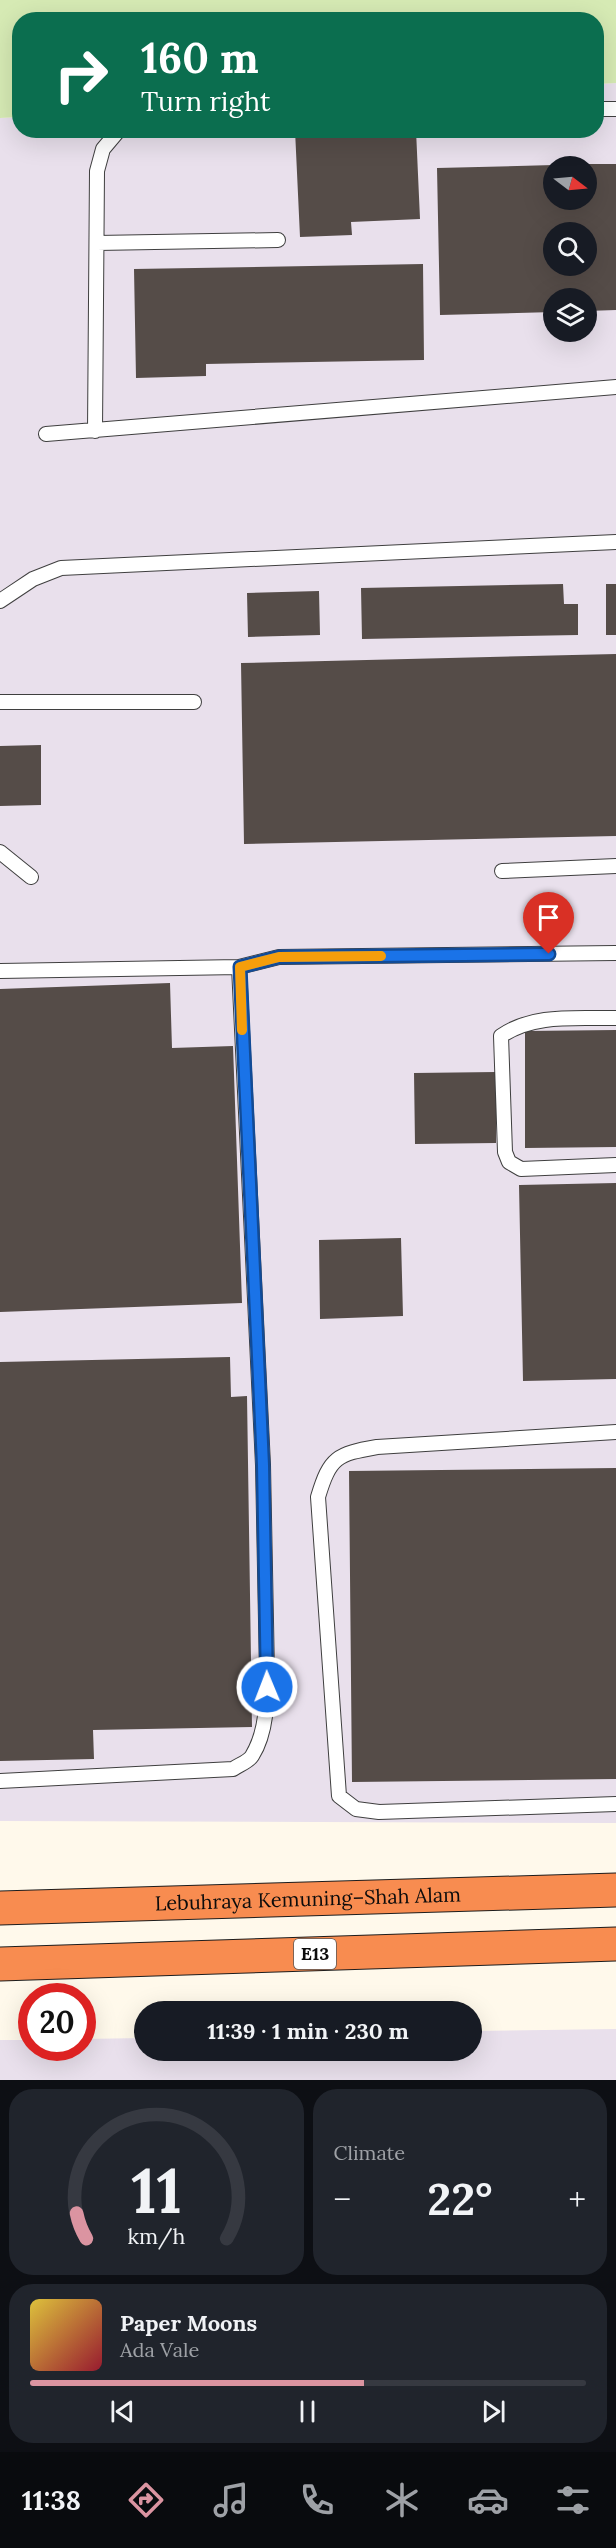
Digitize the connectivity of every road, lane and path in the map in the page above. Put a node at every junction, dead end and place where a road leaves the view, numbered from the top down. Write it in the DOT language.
graph roads {
  1 [pos="111,138"];
  2 [pos="278,240"];
  3 [pos="97,243"];
  4 [pos="616,387"];
  5 [pos="95,431"];
  6 [pos="46,434"];
  7 [pos="616,542"];
  8 [pos="0,601"];
  9 [pos="0,702"];
  10 [pos="194,702"];
  11 [pos="0,852"];
  12 [pos="616,866"];
  13 [pos="502,871"];
  14 [pos="31,877"];
  15 [pos="616,953"];
  16 [pos="240,967"];
  17 [pos="0,971"];
  18 [pos="616,1018"];
  19 [pos="616,1165"];
  20 [pos="616,1432"];
  21 [pos="0,1781"];
  22 [pos="616,1804"];
  23 [pos="616,1890"];
  24 [pos="10,1908"];
  25 [pos="616,1944"];
  26 [pos="7,1964"];
  1 -- 3 [label="lane"];
  2 -- 3 [label="lane"];
  3 -- 5 [label="lane"];
  4 -- 5 [label="lane"];
  5 -- 6 [label="lane"];
  7 -- 8 [label="lane"];
  9 -- 10 [label="lane"];
  11 -- 14 [label="lane"];
  12 -- 13 [label="lane"];
  15 -- 16 [label="lane"];
  16 -- 17 [label="lane"];
  16 -- 21 [label="lane"];
  18 -- 19 [label="lane"];
  20 -- 22 [label="lane"];
  23 -- 24 [label="highway, Lebuhraya Kemuning–Shah Alam"];
  25 -- 26 [label="highway, E13"];
}
